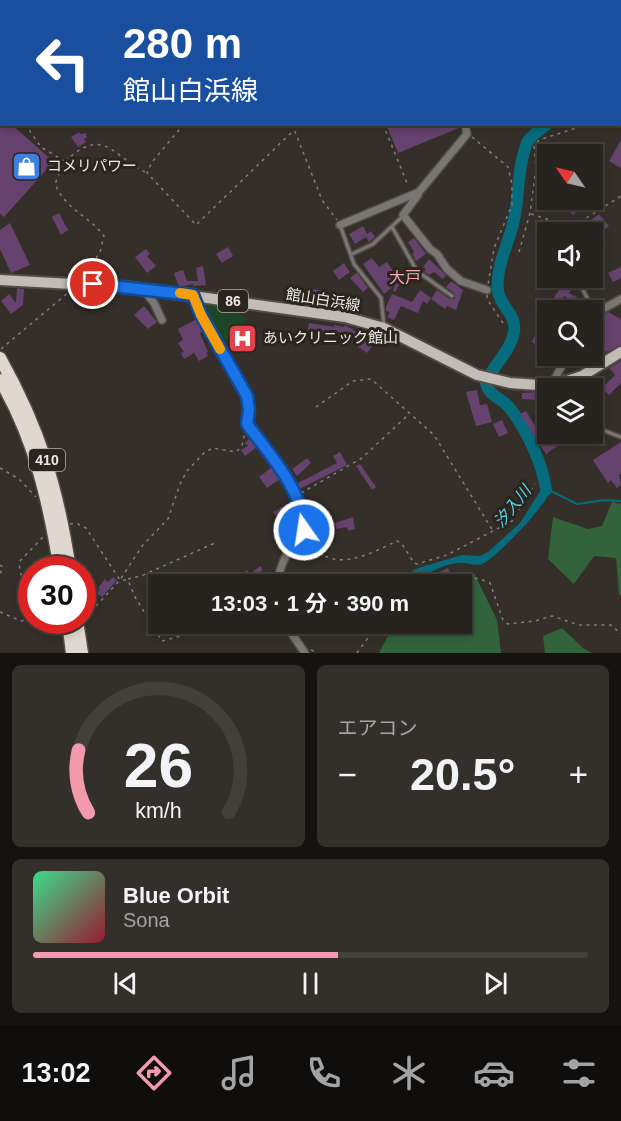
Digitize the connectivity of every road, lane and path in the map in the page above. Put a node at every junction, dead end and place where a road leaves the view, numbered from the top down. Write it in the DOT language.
graph roads {
  1 [pos="26,126"];
  2 [pos="182,126"];
  3 [pos="293,126"];
  4 [pos="384,126"];
  5 [pos="465,126"];
  6 [pos="577,126"];
  7 [pos="294,130"];
  8 [pos="467,134"];
  9 [pos="64,161"];
  10 [pos="147,173"];
  11 [pos="407,183"];
  12 [pos="419,192"];
  13 [pos="621,196"];
  14 [pos="530,213"];
  15 [pos="403,215"];
  16 [pos="340,225"];
  17 [pos="392,227"];
  18 [pos="519,252"];
  19 [pos="352,254"];
  20 [pos="0,280"];
  21 [pos="79,284"];
  22 [pos="142,288"];
  23 [pos="487,290"];
  24 [pos="193,295"];
  25 [pos="452,296"];
  26 [pos="621,299"];
  27 [pos="603,309"];
  28 [pos="162,320"];
  29 [pos="502,323"];
  30 [pos="384,328"];
  31 [pos="0,350"];
  32 [pos="621,352"];
  33 [pos="0,358"];
  34 [pos="575,378"];
  35 [pos="0,380"];
  36 [pos="537,385"];
  37 [pos="316,407"];
  38 [pos="409,415"];
  39 [pos="247,424"];
  40 [pos="603,430"];
  41 [pos="621,437"];
  42 [pos="0,468"];
  43 [pos="535,484"];
  44 [pos="295,496"];
  45 [pos="37,498"];
  46 [pos="59,529"];
  47 [pos="493,531"];
  48 [pos="302,538"];
  49 [pos="217,542"];
  50 [pos="25,556"];
  51 [pos="60,556"];
  52 [pos="66,556"];
  53 [pos="0,565"];
  54 [pos="0,574"];
  55 [pos="280,574"];
  56 [pos="472,578"];
  57 [pos="120,580"];
  58 [pos="128,580"];
  59 [pos="96,606"];
  60 [pos="0,612"];
  61 [pos="148,618"];
  62 [pos="18,620"];
  63 [pos="70,634"];
  64 [pos="79,634"];
  65 [pos="158,634"];
  66 [pos="183,634"];
  67 [pos="292,634"];
  68 [pos="371,634"];
  69 [pos="621,634"];
  70 [pos="304,651"];
  71 [pos="72,653"];
  72 [pos="82,653"];
  73 [pos="357,653"];
  1 -- 9 [label="path"];
  2 -- 10 [label="path"];
  3 -- 7 [label="path"];
  4 -- 11 [label="path"];
  5 -- 8 [label="street"];
  6 -- 14 [label="path"];
  7 -- 10 [label="path"];
  7 -- 16 [label="path"];
  8 -- 12 [label="street"];
  8 -- 23 [label="path"];
  9 -- 10 [label="path"];
  9 -- 21 [label="path"];
  12 -- 15 [label="street"];
  12 -- 16 [label="street"];
  13 -- 14 [label="path"];
  14 -- 18 [label="path"];
  15 -- 17 [label="lane"];
  15 -- 23 [label="street"];
  16 -- 19 [label="lane"];
  17 -- 19 [label="lane"];
  17 -- 25 [label="lane"];
  19 -- 30 [label="lane"];
  20 -- 21 [label="main road, 館山白浜線 / 86"];
  21 -- 22 [label="main road, 館山白浜線 / 86"];
  21 -- 31 [label="path"];
  22 -- 24 [label="main road, 館山白浜線 / 86"];
  22 -- 28 [label="street"];
  23 -- 29 [label="path"];
  24 -- 30 [label="main road, 館山白浜線 / 86"];
  24 -- 39 [label="street"];
  26 -- 27 [label="street"];
  30 -- 36 [label="main road, 館山白浜線 / 86"];
  32 -- 34 [label="main road, 館山白浜線 / 86"];
  33 -- 46 [label="highway, 410"];
  35 -- 46 [label="highway, 410"];
  37 -- 38 [label="path"];
  38 -- 44 [label="path"];
  38 -- 47 [label="path"];
  39 -- 44 [label="street"];
  39 -- 57 [label="path"];
  40 -- 41 [label="lane"];
  42 -- 45 [label="path"];
  43 -- 47 [label="path"];
  44 -- 48 [label="street"];
  46 -- 50 [label="path"];
  46 -- 51 [label="highway, 410"];
  46 -- 52 [label="highway, 410"];
  46 -- 57 [label="path"];
  47 -- 48 [label="path"];
  48 -- 55 [label="street"];
  49 -- 58 [label="path"];
  53 -- 54 [label="path"];
  56 -- 69 [label="path"];
  57 -- 58 [label="path"];
  57 -- 59 [label="path"];
  58 -- 61 [label="path"];
  60 -- 62 [label="path"];
  63 -- 71 [label="highway"];
  64 -- 72 [label="highway"];
  65 -- 66 [label="path"];
  67 -- 70 [label="street"];
  68 -- 73 [label="path"];
}
